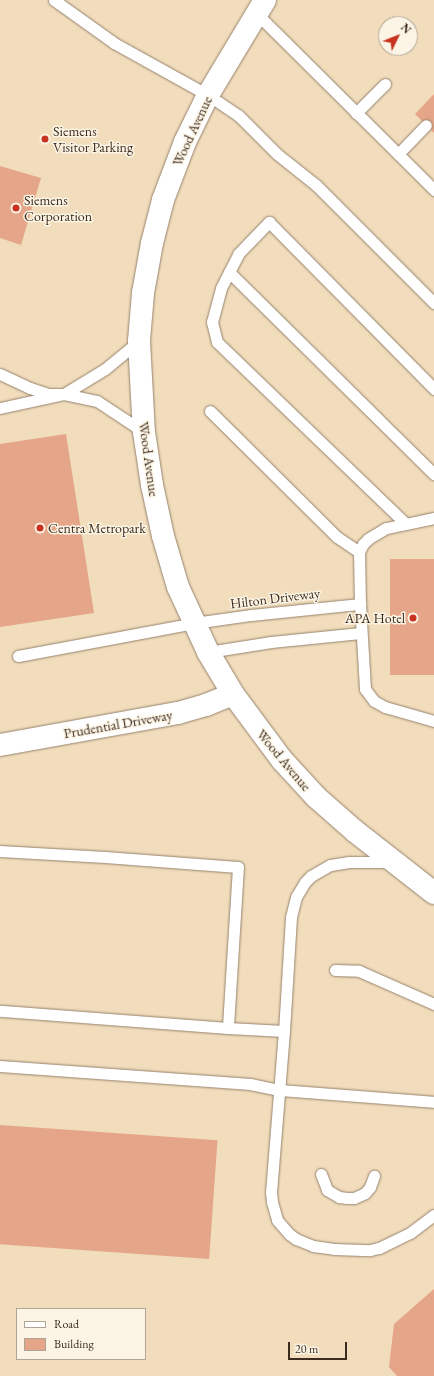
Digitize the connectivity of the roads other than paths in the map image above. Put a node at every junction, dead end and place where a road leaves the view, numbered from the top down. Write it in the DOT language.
graph roads {
  1 [pos="54,0"];
  2 [pos="261,7"];
  3 [pos="385,84"];
  4 [pos="208,95"];
  5 [pos="356,113"];
  6 [pos="426,125"];
  7 [pos="398,154"];
  8 [pos="434,190"];
  9 [pos="229,272"];
  10 [pos="434,303"];
  11 [pos="139,341"];
  12 [pos="1,379"];
  13 [pos="434,389"];
  14 [pos="64,394"];
  15 [pos="0,408"];
  16 [pos="210,411"];
  17 [pos="144,432"];
  18 [pos="434,474"];
  19 [pos="434,518"];
  20 [pos="406,524"];
  21 [pos="359,552"];
  22 [pos="360,604"];
  23 [pos="194,623"];
  24 [pos="362,633"];
  25 [pos="208,652"];
  26 [pos="18,656"];
  27 [pos="233,694"];
  28 [pos="434,721"];
  29 [pos="0,745"];
  30 [pos="0,852"];
  31 [pos="394,862"];
  32 [pos="434,875"];
  33 [pos="434,893"];
  34 [pos="335,970"];
  35 [pos="434,1004"];
  36 [pos="0,1011"];
  37 [pos="228,1028"];
  38 [pos="284,1031"];
  39 [pos="0,1066"];
  40 [pos="279,1090"];
  41 [pos="434,1102"];
  42 [pos="320,1174"];
  43 [pos="374,1176"];
  44 [pos="434,1215"];
  1 -- 4 [label="lane"];
  2 -- 4 [label="street, Wood Avenue"];
  2 -- 5 [label="lane"];
  3 -- 5 [label="lane"];
  4 -- 10 [label="lane"];
  4 -- 11 [label="street, Wood Avenue"];
  5 -- 7 [label="lane"];
  6 -- 7 [label="lane"];
  7 -- 8 [label="lane"];
  9 -- 13 [label="lane"];
  9 -- 18 [label="lane"];
  9 -- 20 [label="lane"];
  11 -- 14 [label="lane"];
  11 -- 17 [label="street, Wood Avenue"];
  12 -- 14 [label="lane"];
  14 -- 15 [label="lane"];
  14 -- 17 [label="lane"];
  16 -- 21 [label="lane"];
  17 -- 23 [label="street, Wood Avenue"];
  19 -- 20 [label="lane"];
  20 -- 21 [label="lane"];
  21 -- 22 [label="lane"];
  22 -- 23 [label="lane, Hilton Driveway"];
  22 -- 24 [label="lane"];
  23 -- 25 [label="street, Wood Avenue"];
  23 -- 26 [label="lane, Hilton Driveway"];
  24 -- 25 [label="lane"];
  24 -- 28 [label="lane"];
  25 -- 27 [label="street, Wood Avenue"];
  27 -- 29 [label="street, Prudential Driveway"];
  27 -- 31 [label="street, Wood Avenue"];
  30 -- 37 [label="lane"];
  31 -- 32 [label="street, Wood Avenue"];
  31 -- 33 [label="street, Wood Avenue"];
  31 -- 38 [label="lane"];
  34 -- 35 [label="lane"];
  36 -- 37 [label="lane"];
  37 -- 38 [label="lane"];
  38 -- 40 [label="lane"];
  39 -- 40 [label="lane"];
  40 -- 41 [label="lane"];
  40 -- 44 [label="lane"];
  42 -- 43 [label="lane"];
}
